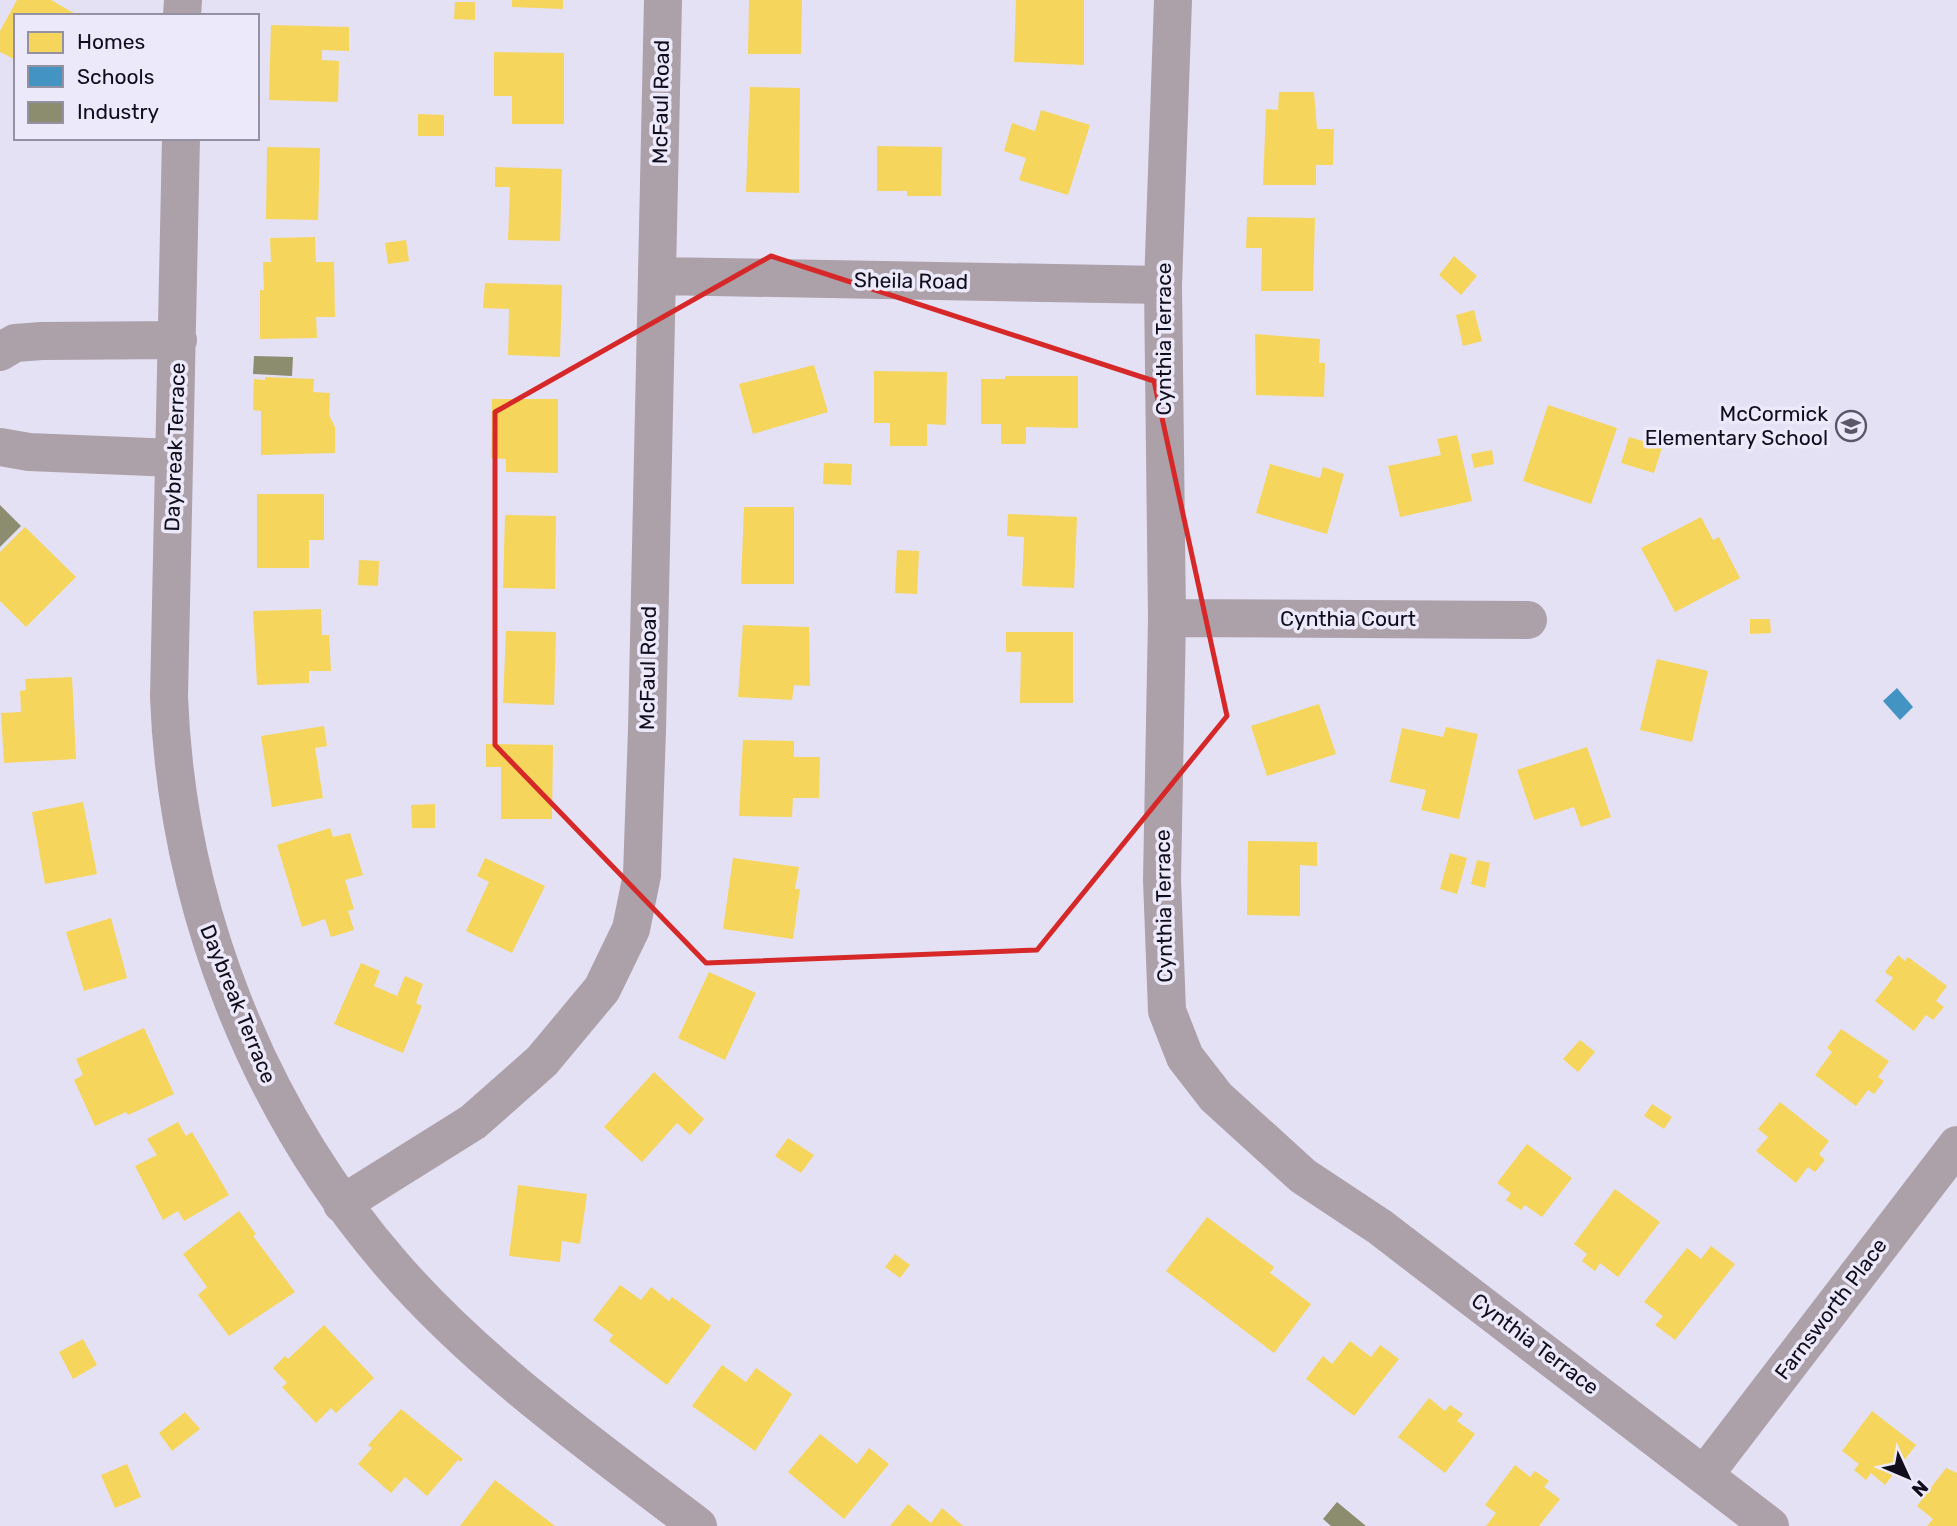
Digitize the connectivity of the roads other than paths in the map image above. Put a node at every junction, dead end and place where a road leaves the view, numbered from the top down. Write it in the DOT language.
graph roads {
  1 [pos="663,0"];
  2 [pos="1172,0"];
  3 [pos="181,140"];
  4 [pos="659,276"];
  5 [pos="1163,285"];
  6 [pos="178,340"];
  7 [pos="0,352"];
  8 [pos="0,447"];
  9 [pos="174,458"];
  10 [pos="1167,618"];
  11 [pos="1528,620"];
  12 [pos="1957,1144"];
  13 [pos="342,1204"];
  14 [pos="1705,1474"];
  15 [pos="698,1526"];
  16 [pos="1770,1526"];
  1 -- 4 [label="street, McFaul Road"];
  2 -- 5 [label="street, Cynthia Terrace"];
  3 -- 6 [label="street, Daybreak Terrace"];
  4 -- 5 [label="street, Sheila Road"];
  4 -- 13 [label="street, McFaul Road"];
  5 -- 10 [label="street, Cynthia Terrace"];
  6 -- 7 [label="street"];
  6 -- 9 [label="street, Daybreak Terrace"];
  8 -- 9 [label="street"];
  9 -- 13 [label="street, Daybreak Terrace"];
  10 -- 11 [label="street, Cynthia Court"];
  10 -- 14 [label="street, Cynthia Terrace"];
  12 -- 14 [label="street, Farnsworth Place"];
  13 -- 15 [label="street, Daybreak Terrace"];
  14 -- 16 [label="street, Cynthia Terrace"];
}
